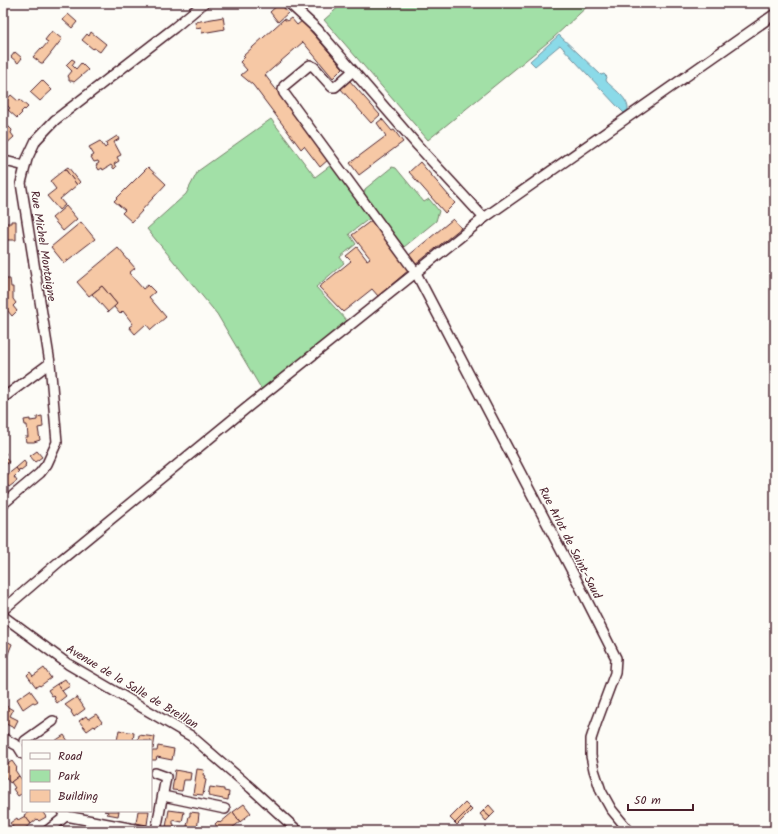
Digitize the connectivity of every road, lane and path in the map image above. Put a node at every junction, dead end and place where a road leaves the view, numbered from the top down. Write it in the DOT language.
graph roads {
  1 [pos="204,3"];
  2 [pos="293,4"];
  3 [pos="775,14"];
  4 [pos="353,71"];
  5 [pos="3,162"];
  6 [pos="25,166"];
  7 [pos="484,218"];
  8 [pos="416,273"];
  9 [pos="50,364"];
  10 [pos="3,398"];
  11 [pos="3,504"];
  12 [pos="3,610"];
  13 [pos="3,616"];
  14 [pos="53,721"];
  15 [pos="3,738"];
  16 [pos="29,740"];
  17 [pos="22,746"];
  18 [pos="154,773"];
  19 [pos="163,796"];
  20 [pos="225,809"];
  21 [pos="65,814"];
  22 [pos="48,831"];
  23 [pos="145,831"];
  24 [pos="156,831"];
  25 [pos="298,831"];
  26 [pos="629,831"];
  1 -- 6 [label="street, Rue Michel Montaigne"];
  2 -- 4 [label="street"];
  3 -- 7 [label="street"];
  4 -- 7 [label="street"];
  4 -- 8 [label="street, Rue Arlot de Saint-Saud"];
  5 -- 6 [label="street"];
  6 -- 9 [label="street, Rue Michel Montaigne"];
  7 -- 8 [label="street"];
  8 -- 12 [label="street"];
  8 -- 26 [label="street, Rue Arlot de Saint-Saud"];
  9 -- 10 [label="street"];
  9 -- 11 [label="street, Rue Michel Montaigne"];
  13 -- 25 [label="street, Avenue de la Salle de Breillan"];
  14 -- 16 [label="street"];
  15 -- 17 [label="street"];
  18 -- 19 [label="street"];
  19 -- 20 [label="street"];
  19 -- 24 [label="street"];
  21 -- 22 [label="street"];
  21 -- 23 [label="street"];
}
